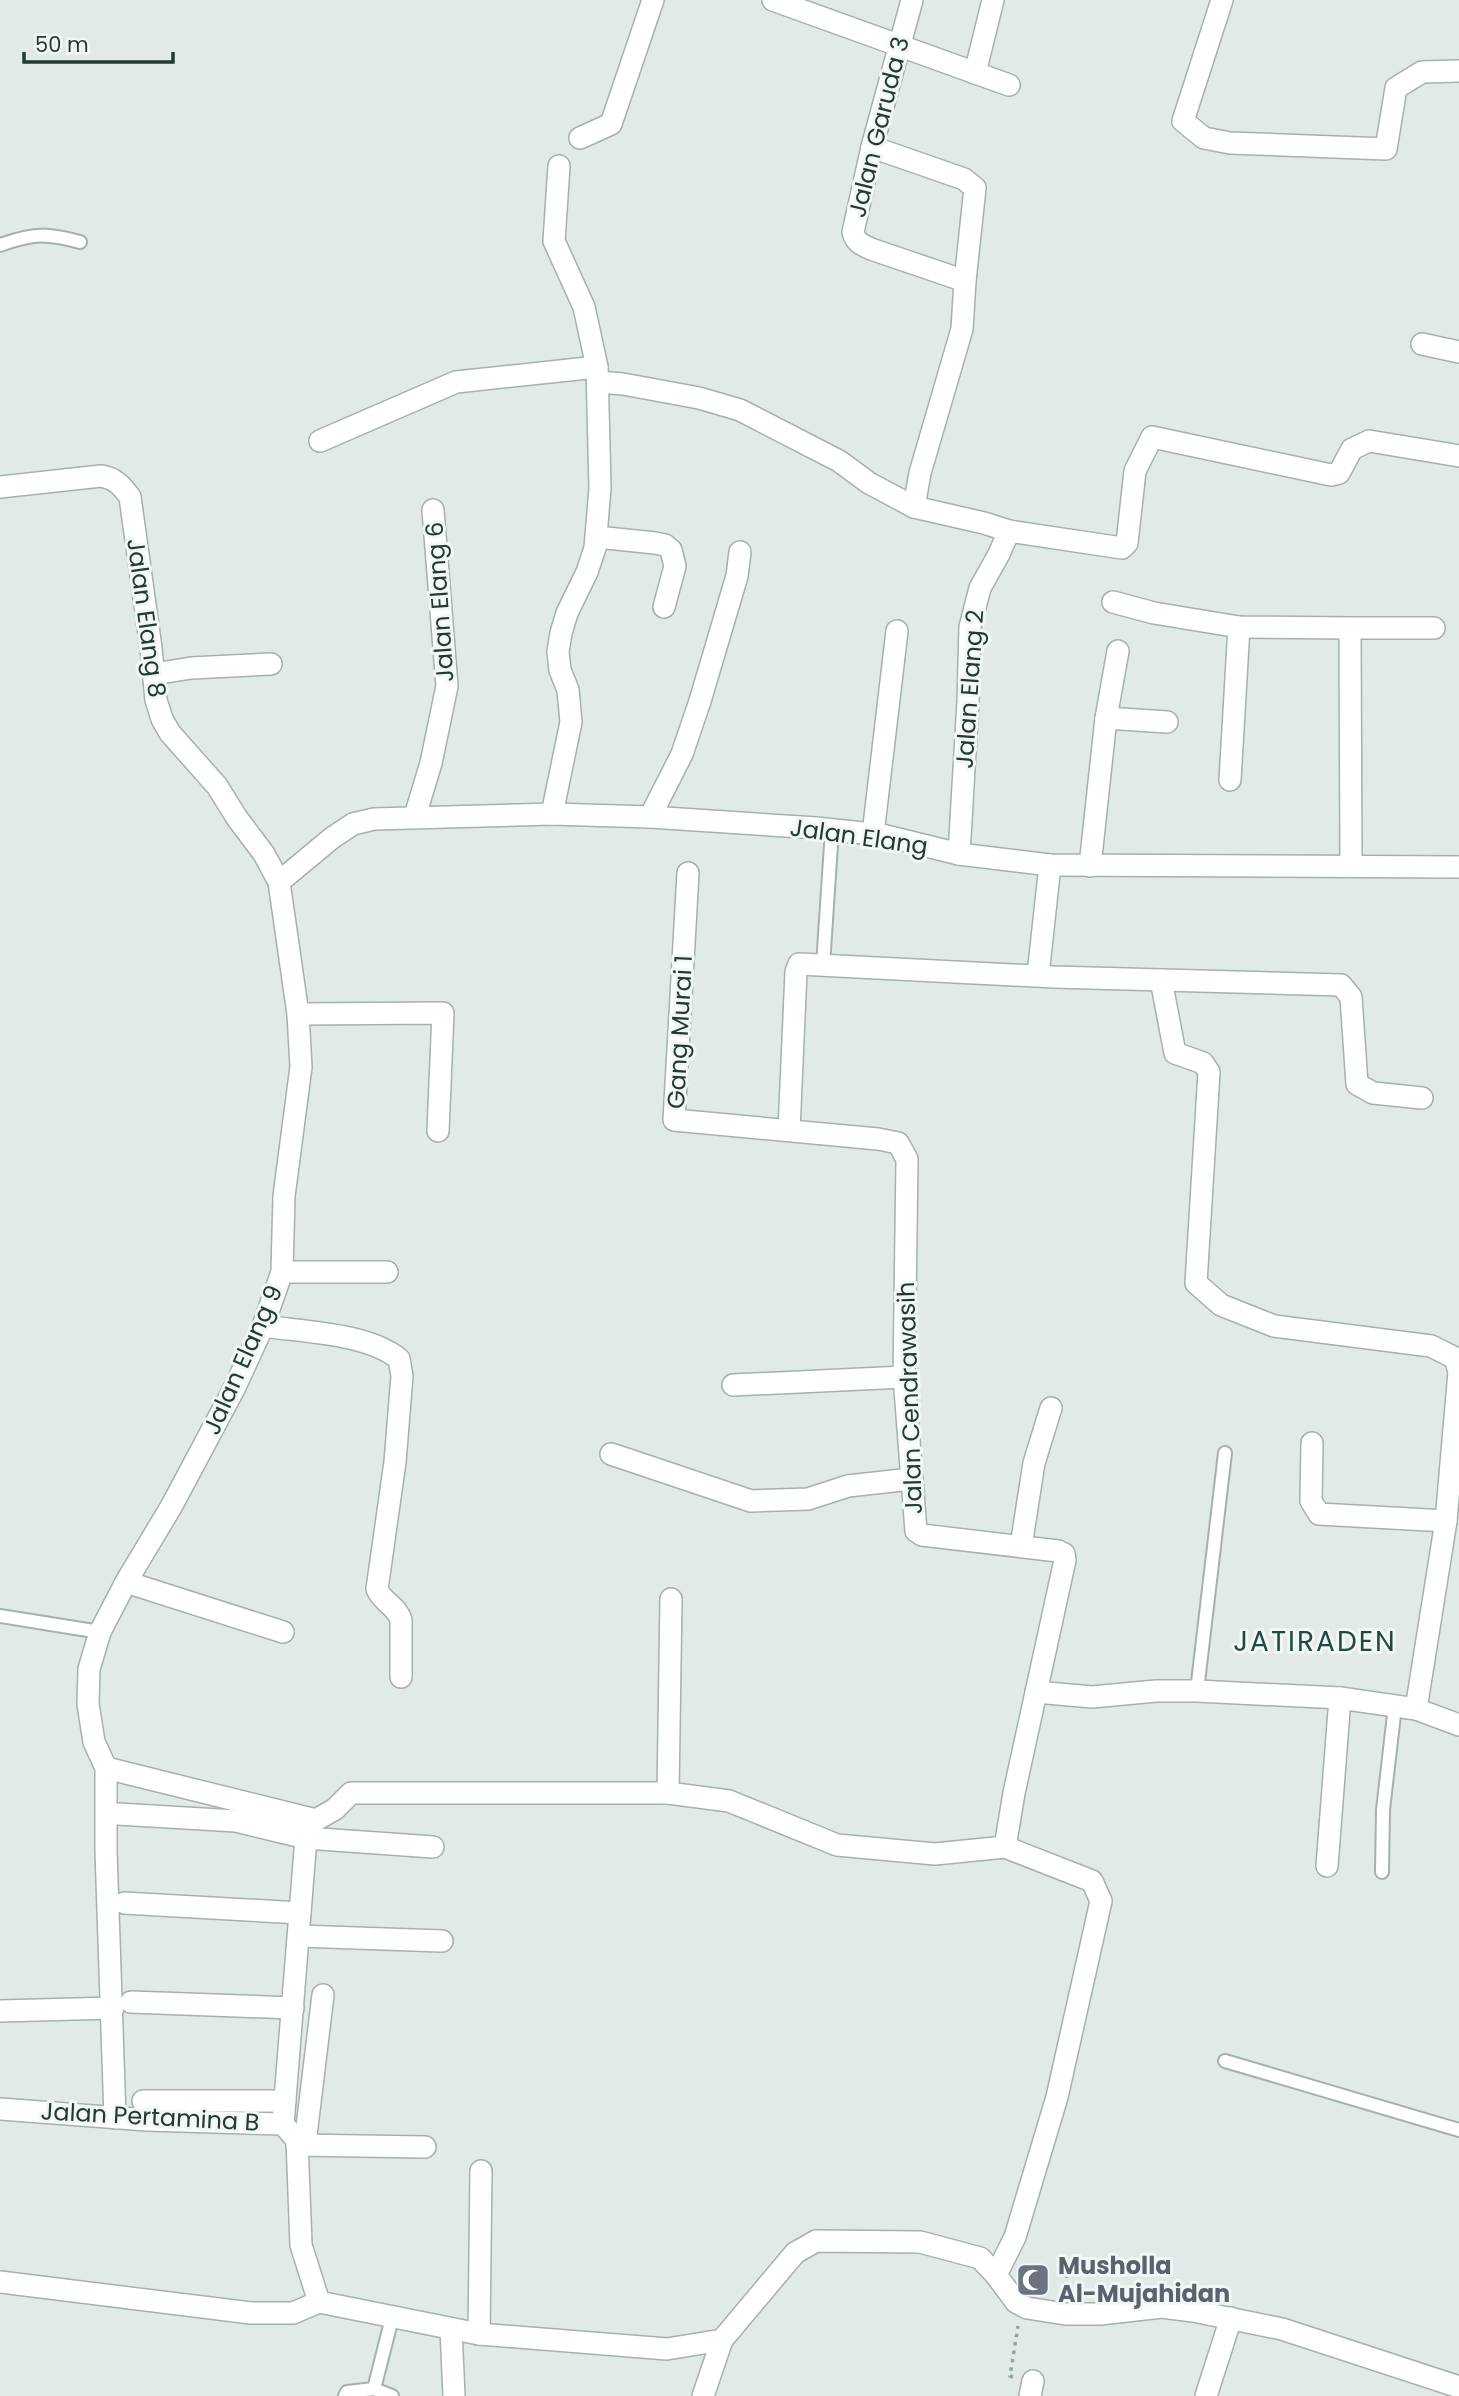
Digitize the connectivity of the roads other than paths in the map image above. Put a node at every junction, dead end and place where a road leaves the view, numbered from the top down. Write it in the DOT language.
graph roads {
  1 [pos="653,0"];
  2 [pos="773,0"];
  3 [pos="912,0"];
  4 [pos="993,0"];
  5 [pos="1222,0"];
  6 [pos="899,45"];
  7 [pos="1459,71"];
  8 [pos="975,73"];
  9 [pos="1009,85"];
  10 [pos="580,138"];
  11 [pos="872,147"];
  12 [pos="559,166"];
  13 [pos="80,242"];
  14 [pos="0,245"];
  15 [pos="965,281"];
  16 [pos="1422,344"];
  17 [pos="1459,352"];
  18 [pos="597,375"];
  19 [pos="320,442"];
  20 [pos="1459,456"];
  21 [pos="0,487"];
  22 [pos="914,507"];
  23 [pos="433,510"];
  24 [pos="1009,531"];
  25 [pos="597,537"];
  26 [pos="740,552"];
  27 [pos="1112,602"];
  28 [pos="664,607"];
  29 [pos="1240,627"];
  30 [pos="1350,628"];
  31 [pos="1434,628"];
  32 [pos="897,631"];
  33 [pos="1118,651"];
  34 [pos="271,664"];
  35 [pos="154,674"];
  36 [pos="1106,718"];
  37 [pos="1167,722"];
  38 [pos="1230,780"];
  39 [pos="552,814"];
  40 [pos="415,816"];
  41 [pos="650,817"];
  42 [pos="832,830"];
  43 [pos="873,834"];
  44 [pos="959,853"];
  45 [pos="1050,865"];
  46 [pos="1090,866"];
  47 [pos="1351,866"];
  48 [pos="1459,867"];
  49 [pos="688,873"];
  50 [pos="279,882"];
  51 [pos="823,965"];
  52 [pos="1038,975"];
  53 [pos="1161,980"];
  54 [pos="298,1014"];
  55 [pos="1422,1098"];
  56 [pos="789,1130"];
  57 [pos="438,1131"];
  58 [pos="282,1272"];
  59 [pos="387,1272"];
  60 [pos="263,1326"];
  61 [pos="904,1377"];
  62 [pos="733,1385"];
  63 [pos="1051,1408"];
  64 [pos="1312,1443"];
  65 [pos="1225,1453"];
  66 [pos="611,1454"];
  67 [pos="911,1479"];
  68 [pos="1446,1521"];
  69 [pos="1021,1546"];
  70 [pos="126,1582"];
  71 [pos="671,1599"];
  72 [pos="0,1616"];
  73 [pos="100,1632"];
  74 [pos="283,1632"];
  75 [pos="401,1676"];
  76 [pos="1196,1691"];
  77 [pos="1037,1692"];
  78 [pos="1340,1698"];
  79 [pos="1405,1708"];
  80 [pos="1459,1725"];
  81 [pos="106,1768"];
  82 [pos="668,1793"];
  83 [pos="118,1814"];
  84 [pos="306,1838"];
  85 [pos="433,1847"];
  86 [pos="1005,1847"];
  87 [pos="1327,1866"];
  88 [pos="1382,1872"];
  89 [pos="124,1903"];
  90 [pos="300,1913"];
  91 [pos="299,1936"];
  92 [pos="442,1941"];
  93 [pos="323,1995"];
  94 [pos="122,2005"];
  95 [pos="293,2008"];
  96 [pos="0,2011"];
  97 [pos="1225,2061"];
  98 [pos="143,2101"];
  99 [pos="285,2101"];
  100 [pos="0,2109"];
  101 [pos="115,2118"];
  102 [pos="1459,2130"];
  103 [pos="292,2136"];
  104 [pos="425,2147"];
  105 [pos="481,2171"];
  106 [pos="996,2275"];
  107 [pos="0,2282"];
  108 [pos="319,2302"];
  109 [pos="392,2318"];
  110 [pos="1231,2318"];
  111 [pos="452,2329"];
  112 [pos="479,2334"];
  113 [pos="722,2340"];
  114 [pos="1459,2387"];
  115 [pos="374,2389"];
  116 [pos="345,2396"];
  117 [pos="392,2396"];
  118 [pos="454,2396"];
  119 [pos="703,2396"];
  120 [pos="1206,2396"];
  1 -- 10 [label="street"];
  2 -- 6 [label="street"];
  3 -- 6 [label="street, Jalan Garuda 3"];
  4 -- 8 [label="street"];
  5 -- 7 [label="street"];
  6 -- 8 [label="street"];
  6 -- 11 [label="street, Jalan Garuda 3"];
  8 -- 9 [label="street"];
  11 -- 15 [label="street"];
  11 -- 15 [label="street, Jalan Garuda 3"];
  12 -- 18 [label="street"];
  13 -- 14 [label="lane"];
  15 -- 22 [label="street"];
  16 -- 17 [label="street"];
  18 -- 19 [label="street"];
  18 -- 22 [label="street"];
  18 -- 25 [label="street"];
  20 -- 24 [label="street"];
  21 -- 35 [label="street, Jalan Elang 8"];
  22 -- 24 [label="street"];
  23 -- 40 [label="street, Jalan Elang 6"];
  24 -- 44 [label="street, Jalan Elang 2"];
  25 -- 28 [label="street"];
  25 -- 39 [label="street"];
  26 -- 41 [label="street"];
  27 -- 29 [label="street"];
  29 -- 30 [label="street"];
  29 -- 38 [label="street"];
  30 -- 31 [label="street"];
  30 -- 47 [label="street"];
  32 -- 43 [label="street"];
  33 -- 36 [label="street"];
  34 -- 35 [label="street"];
  35 -- 50 [label="street, Jalan Elang 8"];
  36 -- 37 [label="street"];
  36 -- 46 [label="street"];
  39 -- 40 [label="street, Jalan Elang"];
  39 -- 41 [label="street, Jalan Elang"];
  40 -- 50 [label="street, Jalan Elang"];
  41 -- 42 [label="street, Jalan Elang"];
  42 -- 43 [label="street, Jalan Elang"];
  42 -- 51 [label="lane"];
  43 -- 44 [label="street, Jalan Elang"];
  44 -- 45 [label="street, Jalan Elang"];
  45 -- 46 [label="street, Jalan Elang"];
  45 -- 52 [label="street"];
  46 -- 47 [label="street, Jalan Elang"];
  47 -- 48 [label="street, Jalan Elang"];
  49 -- 56 [label="street, Gang Murai 1"];
  50 -- 54 [label="street, Jalan Elang 9"];
  51 -- 52 [label="street"];
  51 -- 56 [label="street"];
  52 -- 53 [label="street"];
  53 -- 55 [label="street"];
  53 -- 68 [label="street"];
  54 -- 57 [label="street"];
  54 -- 58 [label="street, Jalan Elang 9"];
  56 -- 61 [label="street, Jalan Cendrawasih"];
  58 -- 59 [label="street"];
  58 -- 60 [label="street, Jalan Elang 9"];
  60 -- 70 [label="street, Jalan Elang 9"];
  60 -- 75 [label="street"];
  61 -- 62 [label="street"];
  61 -- 67 [label="street, Jalan Cendrawasih"];
  63 -- 69 [label="street"];
  64 -- 68 [label="street"];
  65 -- 76 [label="lane"];
  66 -- 67 [label="street"];
  67 -- 69 [label="street, Jalan Cendrawasih"];
  68 -- 79 [label="street"];
  69 -- 77 [label="street, Jalan Cendrawasih"];
  70 -- 73 [label="street, Jalan Elang 9"];
  70 -- 74 [label="street"];
  71 -- 82 [label="street"];
  72 -- 73 [label="lane"];
  73 -- 81 [label="street, Jalan Elang 9"];
  76 -- 77 [label="street"];
  76 -- 78 [label="street"];
  77 -- 86 [label="street, Jalan Cendrawasih"];
  78 -- 79 [label="street"];
  78 -- 87 [label="street"];
  79 -- 80 [label="street"];
  79 -- 88 [label="lane"];
  81 -- 82 [label="street"];
  81 -- 94 [label="street"];
  82 -- 86 [label="street"];
  83 -- 84 [label="street"];
  84 -- 85 [label="street"];
  84 -- 90 [label="street"];
  86 -- 106 [label="street"];
  89 -- 90 [label="street"];
  90 -- 91 [label="street"];
  91 -- 92 [label="street"];
  91 -- 95 [label="street"];
  93 -- 103 [label="street"];
  94 -- 95 [label="street"];
  94 -- 96 [label="street"];
  94 -- 101 [label="street"];
  95 -- 99 [label="street"];
  97 -- 102 [label="lane"];
  98 -- 99 [label="street"];
  99 -- 103 [label="street"];
  100 -- 101 [label="street, Jalan Pertamina B"];
  101 -- 103 [label="street, Jalan Pertamina B"];
  103 -- 104 [label="street, Jalan Pertamina B"];
  103 -- 108 [label="street"];
  105 -- 112 [label="street"];
  106 -- 110 [label="street"];
  106 -- 113 [label="street"];
  107 -- 108 [label="street"];
  108 -- 109 [label="street"];
  109 -- 111 [label="street"];
  109 -- 115 [label="lane"];
  110 -- 114 [label="street"];
  110 -- 120 [label="street"];
  111 -- 112 [label="street"];
  111 -- 118 [label="street"];
  112 -- 113 [label="street"];
  113 -- 119 [label="street"];
  115 -- 116 [label="lane"];
  115 -- 117 [label="lane"];
}
